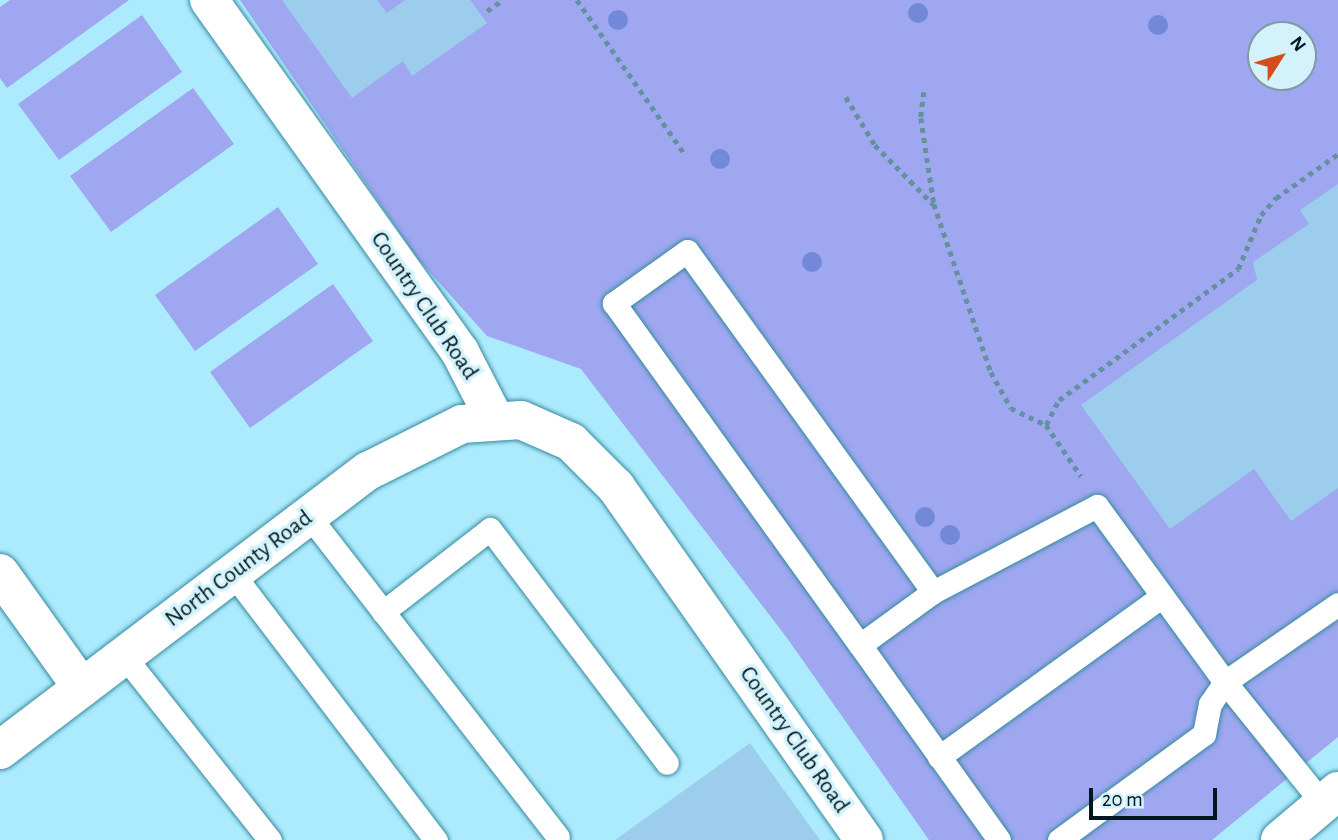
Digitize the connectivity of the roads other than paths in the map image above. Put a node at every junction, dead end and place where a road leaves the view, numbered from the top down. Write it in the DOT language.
graph roads {
  1 [pos="209,0"];
  2 [pos="494,418"];
  3 [pos="309,516"];
  4 [pos="0,573"];
  5 [pos="233,574"];
  6 [pos="933,592"];
  7 [pos="1162,596"];
  8 [pos="1338,604"];
  9 [pos="383,612"];
  10 [pos="860,645"];
  11 [pos="124,656"];
  12 [pos="1224,682"];
  13 [pos="82,688"];
  14 [pos="0,750"];
  15 [pos="939,757"];
  16 [pos="667,763"];
  17 [pos="1331,797"];
  18 [pos="558,837"];
  19 [pos="270,840"];
  20 [pos="436,840"];
  21 [pos="864,840"];
  22 [pos="999,840"];
  23 [pos="1059,840"];
  24 [pos="1280,840"];
  1 -- 2 [label="street, Country Club Road"];
  2 -- 3 [label="street, North County Road"];
  2 -- 21 [label="street, Country Club Road"];
  3 -- 5 [label="street, North County Road"];
  3 -- 9 [label="lane"];
  4 -- 13 [label="street"];
  5 -- 11 [label="street, North County Road"];
  5 -- 20 [label="lane"];
  6 -- 7 [label="lane"];
  6 -- 10 [label="lane"];
  6 -- 10 [label="lane"];
  7 -- 12 [label="lane"];
  7 -- 15 [label="lane"];
  8 -- 12 [label="lane"];
  9 -- 16 [label="lane"];
  9 -- 18 [label="lane"];
  10 -- 15 [label="lane"];
  11 -- 13 [label="street, North County Road"];
  11 -- 19 [label="lane"];
  12 -- 17 [label="lane"];
  12 -- 23 [label="lane"];
  13 -- 14 [label="street, North County Road"];
  15 -- 22 [label="lane"];
  17 -- 24 [label="street"];
}
